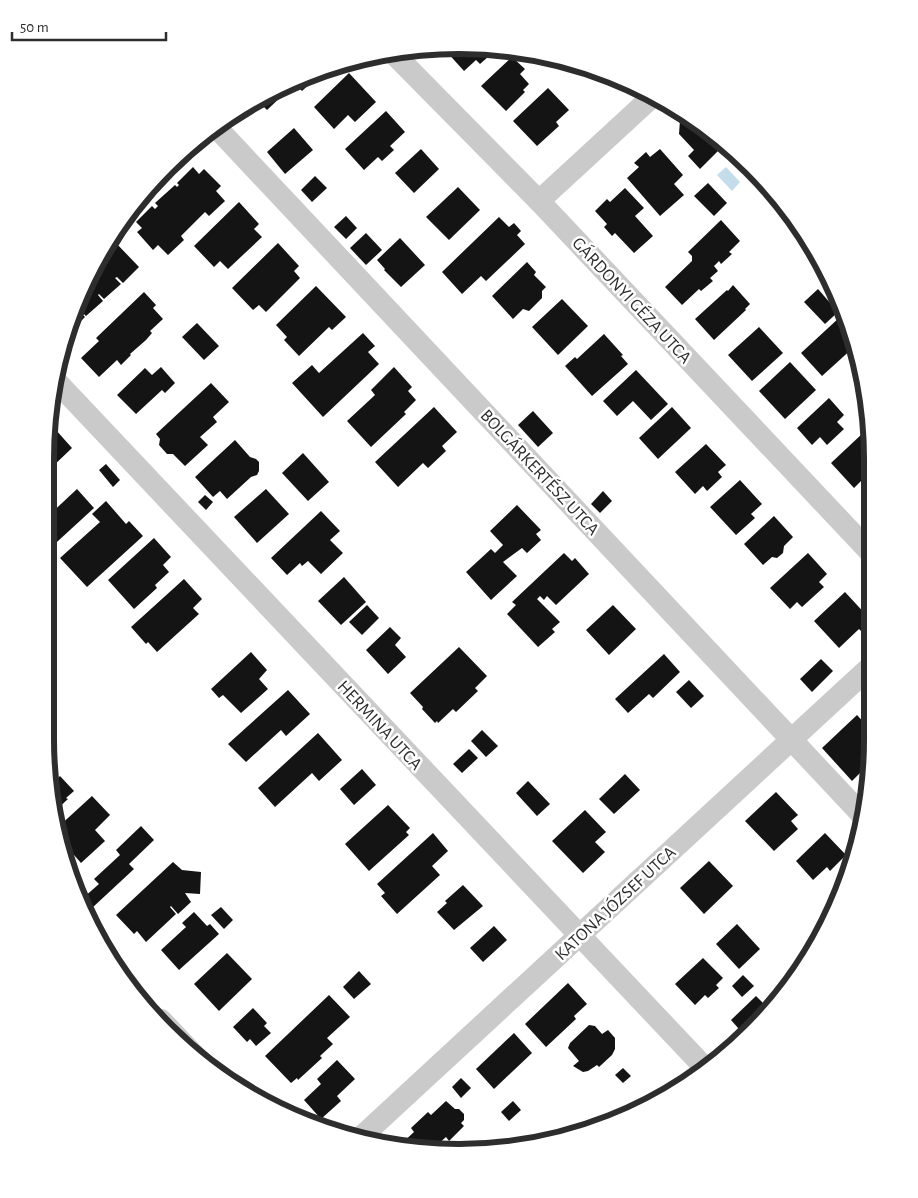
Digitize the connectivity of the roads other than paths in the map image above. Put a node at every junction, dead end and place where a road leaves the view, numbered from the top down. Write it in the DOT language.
graph roads {
  1 [pos="398,58"];
  2 [pos="648,101"];
  3 [pos="220,131"];
  4 [pos="539,201"];
  5 [pos="61,387"];
  6 [pos="864,545"];
  7 [pos="864,673"];
  8 [pos="790,740"];
  9 [pos="857,810"];
  10 [pos="580,936"];
  11 [pos="701,1064"];
  12 [pos="366,1133"];
  1 -- 4 [label="street, GÁRDONYI GÉZA UTCA"];
  2 -- 4 [label="street"];
  3 -- 8 [label="street, BOLGÁRKERTÉSZ UTCA"];
  4 -- 6 [label="street, GÁRDONYI GÉZA UTCA"];
  5 -- 10 [label="street, HERMINA UTCA"];
  7 -- 8 [label="street, KATONA JÓZSEF UTCA"];
  8 -- 9 [label="street, BOLGÁRKERTÉSZ UTCA"];
  8 -- 10 [label="street, KATONA JÓZSEF UTCA"];
  10 -- 11 [label="street, HERMINA UTCA"];
  10 -- 12 [label="street, KATONA JÓZSEF UTCA"];
}
